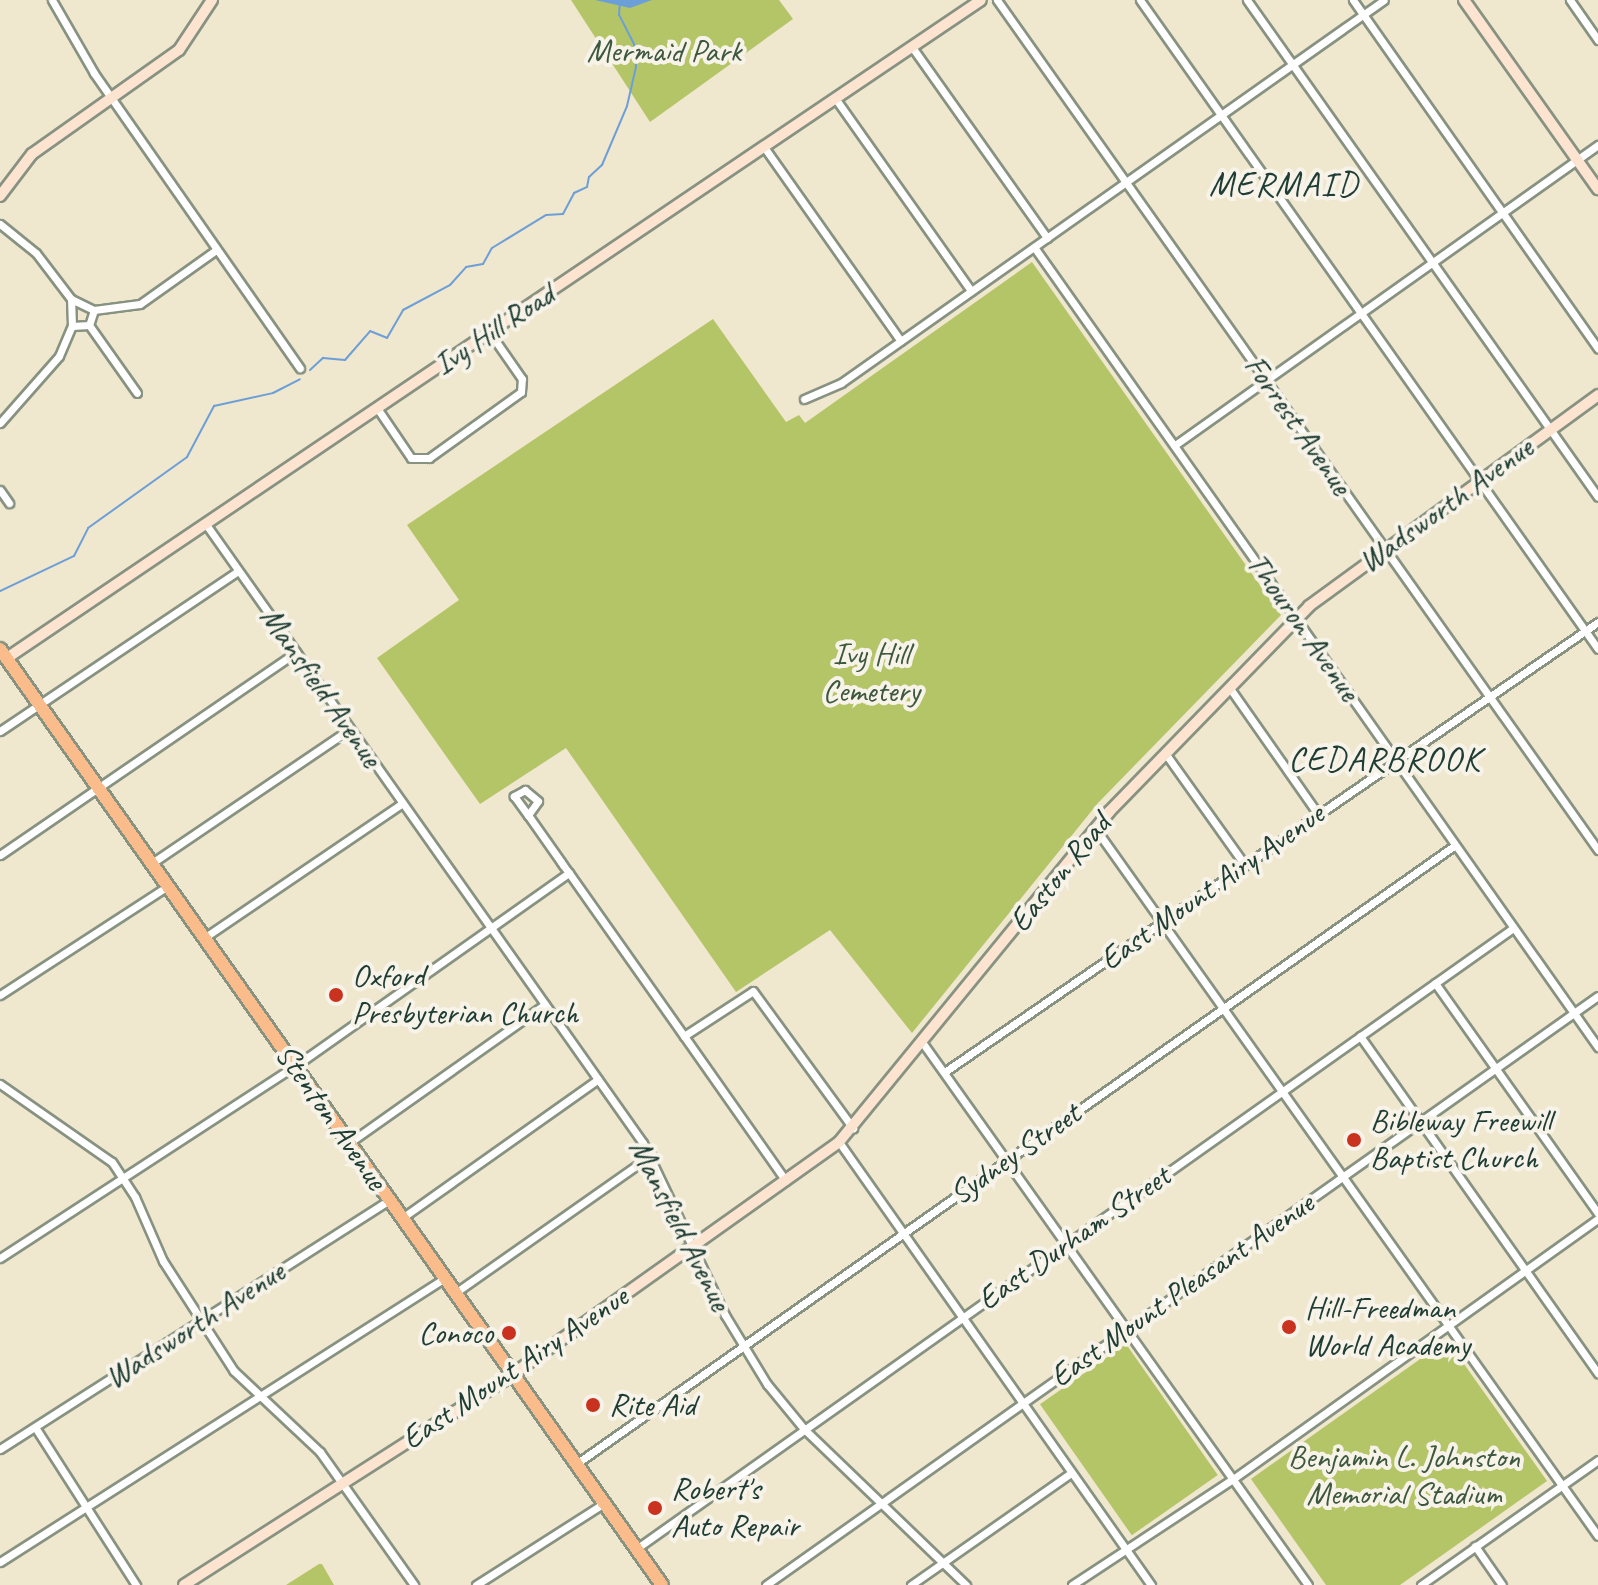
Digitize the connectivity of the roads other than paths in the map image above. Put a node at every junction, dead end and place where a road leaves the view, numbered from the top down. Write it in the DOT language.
graph roads {
  1 [pos="52,0"];
  2 [pos="212,0"];
  3 [pos="981,0"];
  4 [pos="997,0"];
  5 [pos="1140,0"];
  6 [pos="1247,0"];
  7 [pos="1353,0"];
  8 [pos="1384,0"];
  9 [pos="1464,0"];
  10 [pos="1570,0"];
  11 [pos="1363,15"];
  12 [pos="1598,40"];
  13 [pos="912,47"];
  14 [pos="1292,64"];
  15 [pos="112,98"];
  16 [pos="835,98"];
  17 [pos="1220,115"];
  18 [pos="1598,145"];
  19 [pos="764,147"];
  20 [pos="1577,160"];
  21 [pos="1126,182"];
  22 [pos="1598,189"];
  23 [pos="0,196"];
  24 [pos="1502,213"];
  25 [pos="0,224"];
  26 [pos="1047,238"];
  27 [pos="1034,247"];
  28 [pos="216,250"];
  29 [pos="1433,263"];
  30 [pos="971,291"];
  31 [pos="71,299"];
  32 [pos="94,310"];
  33 [pos="1361,313"];
  34 [pos="89,325"];
  35 [pos="72,326"];
  36 [pos="490,333"];
  37 [pos="901,341"];
  38 [pos="1598,348"];
  39 [pos="300,368"];
  40 [pos="1266,380"];
  41 [pos="137,393"];
  42 [pos="1598,395"];
  43 [pos="804,399"];
  44 [pos="377,408"];
  45 [pos="0,423"];
  46 [pos="1550,430"];
  47 [pos="1175,445"];
  48 [pos="1479,481"];
  49 [pos="0,490"];
  50 [pos="1598,497"];
  51 [pos="9,503"];
  52 [pos="205,523"];
  53 [pos="1385,549"];
  54 [pos="238,571"];
  55 [pos="1296,618"];
  56 [pos="1598,622"];
  57 [pos="1585,631"];
  58 [pos="1598,649"];
  59 [pos="296,652"];
  60 [pos="3,653"];
  61 [pos="1229,687"];
  62 [pos="1489,696"];
  63 [pos="40,705"];
  64 [pos="350,729"];
  65 [pos="0,731"];
  66 [pos="1165,753"];
  67 [pos="1395,760"];
  68 [pos="98,787"];
  69 [pos="403,803"];
  70 [pos="1318,814"];
  71 [pos="528,815"];
  72 [pos="1095,828"];
  73 [pos="1455,845"];
  74 [pos="1598,850"];
  75 [pos="0,855"];
  76 [pos="152,863"];
  77 [pos="1245,865"];
  78 [pos="569,873"];
  79 [pos="168,886"];
  80 [pos="1163,921"];
  81 [pos="491,928"];
  82 [pos="1513,928"];
  83 [pos="204,938"];
  84 [pos="1435,983"];
  85 [pos="0,995"];
  86 [pos="1598,996"];
  87 [pos="545,1004"];
  88 [pos="1224,1006"];
  89 [pos="1574,1013"];
  90 [pos="684,1036"];
  91 [pos="1360,1036"];
  92 [pos="922,1042"];
  93 [pos="1598,1047"];
  94 [pos="295,1066"];
  95 [pos="1496,1068"];
  96 [pos="946,1071"];
  97 [pos="598,1079"];
  98 [pos="0,1084"];
  99 [pos="1283,1090"];
  100 [pos="1420,1122"];
  101 [pos="853,1128"];
  102 [pos="839,1142"];
  103 [pos="349,1143"];
  104 [pos="651,1155"];
  105 [pos="1008,1159"];
  106 [pos="1343,1176"];
  107 [pos="123,1178"];
  108 [pos="786,1181"];
  109 [pos="390,1200"];
  110 [pos="1598,1216"];
  111 [pos="402,1218"];
  112 [pos="903,1233"];
  113 [pos="1067,1243"];
  114 [pos="693,1246"];
  115 [pos="0,1258"];
  116 [pos="1526,1271"];
  117 [pos="445,1278"];
  118 [pos="455,1293"];
  119 [pos="962,1317"];
  120 [pos="201,1321"];
  121 [pos="1449,1325"];
  122 [pos="1127,1328"];
  123 [pos="743,1346"];
  124 [pos="1598,1373"];
  125 [pos="512,1374"];
  126 [pos="258,1398"];
  127 [pos="1022,1403"];
  128 [pos="35,1427"];
  129 [pos="804,1429"];
  130 [pos="0,1449"];
  131 [pos="1598,1460"];
  132 [pos="576,1464"];
  133 [pos="1071,1473"];
  134 [pos="1233,1479"];
  135 [pos="343,1484"];
  136 [pos="1562,1485"];
  137 [pos="604,1503"];
  138 [pos="880,1503"];
  139 [pos="86,1507"];
  140 [pos="1598,1536"];
  141 [pos="1475,1546"];
  142 [pos="636,1549"];
  143 [pos="1126,1549"];
  144 [pos="0,1562"];
  145 [pos="943,1562"];
  146 [pos="136,1585"];
  147 [pos="184,1585"];
  148 [pos="414,1585"];
  149 [pos="476,1585"];
  150 [pos="662,1585"];
  151 [pos="766,1585"];
  152 [pos="911,1585"];
  153 [pos="966,1585"];
  154 [pos="1072,1585"];
  155 [pos="1151,1585"];
  156 [pos="1308,1585"];
  157 [pos="1421,1585"];
  158 [pos="1502,1585"];
  1 -- 15 [label="street"];
  2 -- 15 [label="main road"];
  3 -- 13 [label="main road, Ivy Hill Road"];
  4 -- 21 [label="street, Forrest Avenue"];
  5 -- 17 [label="street"];
  6 -- 14 [label="street"];
  7 -- 11 [label="street"];
  8 -- 11 [label="street"];
  9 -- 20 [label="main road"];
  10 -- 12 [label="street"];
  11 -- 14 [label="street"];
  11 -- 24 [label="street"];
  13 -- 16 [label="main road, Ivy Hill Road"];
  13 -- 26 [label="street"];
  14 -- 17 [label="street"];
  14 -- 29 [label="street"];
  15 -- 23 [label="main road"];
  15 -- 28 [label="street"];
  16 -- 19 [label="main road, Ivy Hill Road"];
  16 -- 30 [label="street"];
  17 -- 21 [label="street"];
  17 -- 33 [label="street"];
  18 -- 20 [label="street"];
  19 -- 36 [label="main road, Ivy Hill Road"];
  19 -- 37 [label="street"];
  20 -- 22 [label="main road"];
  20 -- 24 [label="street"];
  21 -- 26 [label="street"];
  21 -- 40 [label="street, Forrest Avenue"];
  24 -- 29 [label="street"];
  24 -- 38 [label="street"];
  25 -- 31 [label="street"];
  26 -- 27 [label="street"];
  27 -- 30 [label="street"];
  27 -- 47 [label="street, Thouron Avenue"];
  28 -- 32 [label="street"];
  28 -- 39 [label="street"];
  29 -- 33 [label="street"];
  29 -- 46 [label="street"];
  30 -- 37 [label="street"];
  31 -- 32 [label="street"];
  31 -- 35 [label="street"];
  32 -- 34 [label="street"];
  33 -- 40 [label="street"];
  33 -- 48 [label="street"];
  34 -- 35 [label="street"];
  34 -- 41 [label="street"];
  35 -- 45 [label="street"];
  36 -- 44 [label="main road, Ivy Hill Road"];
  36 -- 44 [label="street"];
  37 -- 43 [label="street"];
  40 -- 47 [label="street"];
  40 -- 53 [label="street, Forrest Avenue"];
  42 -- 46 [label="main road, Wadsworth Avenue"];
  44 -- 52 [label="main road, Ivy Hill Road"];
  46 -- 48 [label="main road, Wadsworth Avenue"];
  46 -- 50 [label="street"];
  47 -- 55 [label="street, Thouron Avenue"];
  48 -- 53 [label="main road, Wadsworth Avenue"];
  48 -- 57 [label="street"];
  49 -- 51 [label="street"];
  52 -- 54 [label="street, Mansfield Avenue"];
  52 -- 60 [label="main road, Ivy Hill Road"];
  53 -- 55 [label="main road, Wadsworth Avenue"];
  53 -- 62 [label="street, Forrest Avenue"];
  54 -- 59 [label="street, Mansfield Avenue"];
  54 -- 63 [label="street"];
  55 -- 61 [label="main road, Easton Road"];
  55 -- 67 [label="street, Thouron Avenue"];
  56 -- 57 [label="street, East Mount Airy Avenue"];
  57 -- 58 [label="street"];
  57 -- 62 [label="street, East Mount Airy Avenue"];
  59 -- 64 [label="street, Mansfield Avenue"];
  59 -- 68 [label="street"];
  60 -- 63 [label="main road, Stenton Avenue"];
  61 -- 66 [label="main road, Easton Road"];
  61 -- 70 [label="street"];
  62 -- 67 [label="street, East Mount Airy Avenue"];
  62 -- 74 [label="street, Forrest Avenue"];
  63 -- 65 [label="street"];
  63 -- 68 [label="main road, Stenton Avenue"];
  64 -- 69 [label="street, Mansfield Avenue"];
  64 -- 76 [label="street"];
  66 -- 72 [label="main road, Easton Road"];
  66 -- 77 [label="street"];
  67 -- 70 [label="street, East Mount Airy Avenue"];
  67 -- 73 [label="street, Thouron Avenue"];
  68 -- 75 [label="street"];
  68 -- 76 [label="main road, Stenton Avenue"];
  69 -- 81 [label="street, Mansfield Avenue"];
  69 -- 83 [label="street"];
  70 -- 77 [label="street, East Mount Airy Avenue"];
  71 -- 71 [label="street"];
  71 -- 78 [label="street"];
  72 -- 80 [label="street"];
  72 -- 92 [label="main road, Easton Road"];
  73 -- 82 [label="street, Thouron Avenue"];
  73 -- 88 [label="street, Sydney Street"];
  76 -- 79 [label="main road, Stenton Avenue"];
  77 -- 80 [label="street, East Mount Airy Avenue"];
  78 -- 81 [label="street"];
  78 -- 90 [label="street"];
  79 -- 83 [label="main road, Stenton Avenue"];
  79 -- 85 [label="street"];
  80 -- 88 [label="street"];
  80 -- 96 [label="street, East Mount Airy Avenue"];
  81 -- 87 [label="street, Mansfield Avenue"];
  81 -- 94 [label="street"];
  82 -- 84 [label="street, East Durham Street"];
  82 -- 89 [label="street, Thouron Avenue"];
  83 -- 94 [label="main road, Stenton Avenue"];
  84 -- 91 [label="street, East Durham Street"];
  84 -- 95 [label="street"];
  86 -- 89 [label="street, East Mount Pleasant Avenue"];
  87 -- 97 [label="street, Mansfield Avenue"];
  87 -- 103 [label="street"];
  88 -- 99 [label="street"];
  88 -- 105 [label="street, Sydney Street"];
  89 -- 93 [label="street, Thouron Avenue"];
  89 -- 95 [label="street, East Mount Pleasant Avenue"];
  90 -- 101 [label="street"];
  90 -- 108 [label="street"];
  91 -- 99 [label="street, East Durham Street"];
  91 -- 100 [label="street"];
  92 -- 96 [label="street"];
  92 -- 101 [label="main road, Easton Road"];
  94 -- 103 [label="main road, Stenton Avenue"];
  94 -- 107 [label="street"];
  95 -- 100 [label="street, East Mount Pleasant Avenue"];
  95 -- 110 [label="street"];
  96 -- 105 [label="street"];
  97 -- 104 [label="street, Mansfield Avenue"];
  97 -- 111 [label="street"];
  98 -- 107 [label="street"];
  99 -- 106 [label="street"];
  99 -- 113 [label="street, East Durham Street"];
  100 -- 106 [label="street, East Mount Pleasant Avenue"];
  100 -- 116 [label="street"];
  101 -- 102 [label="main road, Easton Road"];
  102 -- 108 [label="main road, East Mount Airy Avenue"];
  102 -- 112 [label="street"];
  103 -- 109 [label="main road, Stenton Avenue"];
  104 -- 114 [label="street, Mansfield Avenue"];
  104 -- 118 [label="street"];
  105 -- 112 [label="street, Sydney Street"];
  105 -- 113 [label="street"];
  106 -- 121 [label="street"];
  106 -- 122 [label="street, East Mount Pleasant Avenue"];
  107 -- 115 [label="street"];
  107 -- 120 [label="street"];
  108 -- 114 [label="main road, East Mount Airy Avenue"];
  109 -- 111 [label="main road, Stenton Avenue"];
  109 -- 120 [label="street, Wadsworth Avenue"];
  110 -- 116 [label="street"];
  111 -- 117 [label="main road, Stenton Avenue"];
  112 -- 119 [label="street"];
  112 -- 123 [label="street, Sydney Street"];
  113 -- 119 [label="street, East Durham Street"];
  113 -- 122 [label="street"];
  114 -- 123 [label="street, Mansfield Avenue"];
  114 -- 125 [label="main road, East Mount Airy Avenue"];
  116 -- 121 [label="street"];
  116 -- 124 [label="street"];
  117 -- 118 [label="main road, Stenton Avenue"];
  117 -- 126 [label="street"];
  118 -- 125 [label="main road, Stenton Avenue"];
  119 -- 127 [label="street"];
  119 -- 129 [label="street, East Durham Street"];
  120 -- 126 [label="street"];
  120 -- 128 [label="street, Wadsworth Avenue"];
  121 -- 134 [label="street"];
  121 -- 136 [label="street"];
  122 -- 127 [label="street, East Mount Pleasant Avenue"];
  122 -- 134 [label="street"];
  123 -- 129 [label="street, Mansfield Avenue"];
  123 -- 132 [label="street, Sydney Street"];
  125 -- 132 [label="main road, Stenton Avenue"];
  125 -- 135 [label="main road, East Mount Airy Avenue"];
  126 -- 135 [label="street"];
  126 -- 139 [label="street"];
  127 -- 133 [label="street"];
  127 -- 138 [label="street, East Mount Pleasant Avenue"];
  128 -- 130 [label="street, Wadsworth Avenue"];
  128 -- 139 [label="street"];
  129 -- 138 [label="street, Mansfield Avenue"];
  129 -- 142 [label="street, East Durham Street"];
  131 -- 136 [label="street"];
  132 -- 137 [label="main road, Stenton Avenue"];
  133 -- 143 [label="street"];
  133 -- 145 [label="street"];
  134 -- 143 [label="street"];
  134 -- 156 [label="street"];
  135 -- 147 [label="main road, East Mount Airy Avenue"];
  135 -- 148 [label="street"];
  136 -- 140 [label="street"];
  136 -- 141 [label="street"];
  137 -- 142 [label="main road, Stenton Avenue"];
  137 -- 149 [label="street"];
  138 -- 145 [label="street, Mansfield Avenue"];
  138 -- 151 [label="street, East Mount Pleasant Avenue"];
  139 -- 144 [label="street"];
  139 -- 146 [label="street"];
  141 -- 157 [label="street"];
  141 -- 158 [label="street"];
  142 -- 150 [label="main road, Stenton Avenue"];
  143 -- 154 [label="street"];
  143 -- 155 [label="street"];
  145 -- 152 [label="street"];
  145 -- 153 [label="street, Mansfield Avenue"];
}
